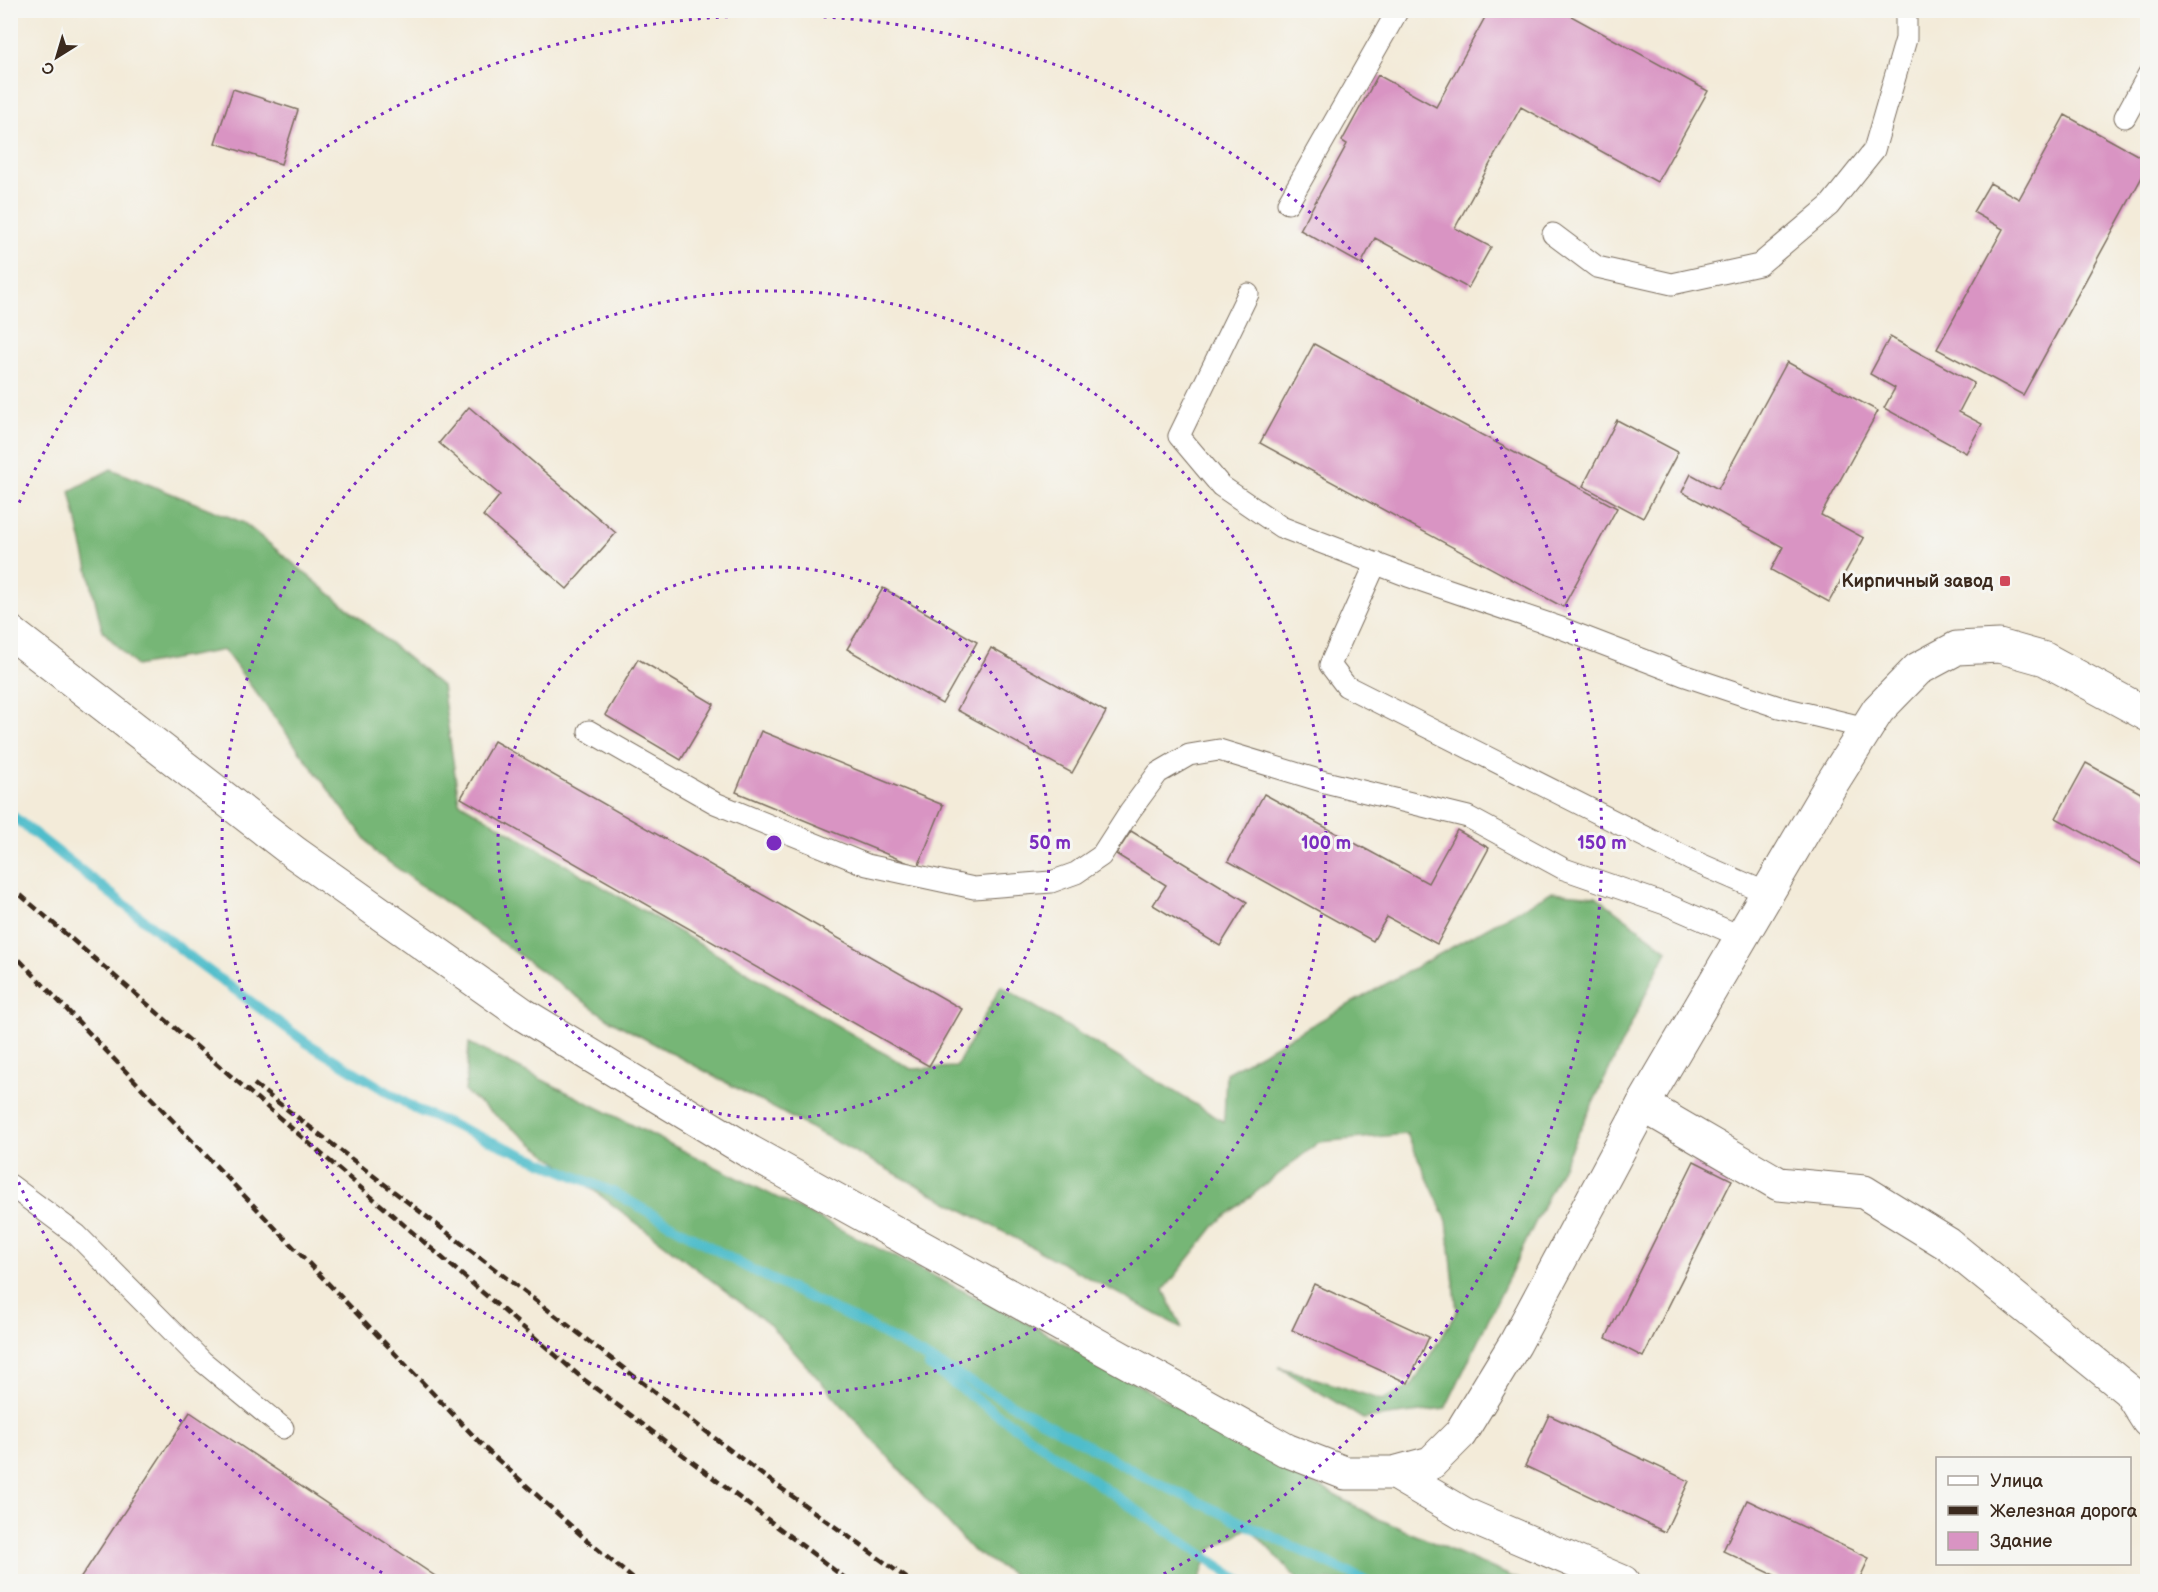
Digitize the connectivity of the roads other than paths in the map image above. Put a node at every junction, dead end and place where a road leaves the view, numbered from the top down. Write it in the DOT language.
graph roads {
  1 [pos="1398,10"];
  2 [pos="1906,10"];
  3 [pos="2148,75"];
  4 [pos="2125,117"];
  5 [pos="1288,203"];
  6 [pos="1553,234"];
  7 [pos="1248,294"];
  8 [pos="1376,563"];
  9 [pos="10,632"];
  10 [pos="2148,716"];
  11 [pos="1866,728"];
  12 [pos="589,731"];
  13 [pos="1767,893"];
  14 [pos="1742,937"];
  15 [pos="1643,1105"];
  16 [pos="10,1185"];
  17 [pos="2148,1421"];
  18 [pos="283,1428"];
  19 [pos="1394,1473"];
  20 [pos="1623,1581"];
  1 -- 5 [label="lane"];
  2 -- 6 [label="lane"];
  3 -- 4 [label="lane"];
  7 -- 8 [label="lane"];
  8 -- 11 [label="lane"];
  8 -- 13 [label="lane"];
  9 -- 19 [label="street"];
  10 -- 11 [label="street"];
  11 -- 13 [label="street"];
  12 -- 14 [label="lane"];
  13 -- 14 [label="street"];
  14 -- 15 [label="street"];
  15 -- 17 [label="street"];
  15 -- 19 [label="street"];
  16 -- 18 [label="lane"];
  19 -- 20 [label="street"];
}
